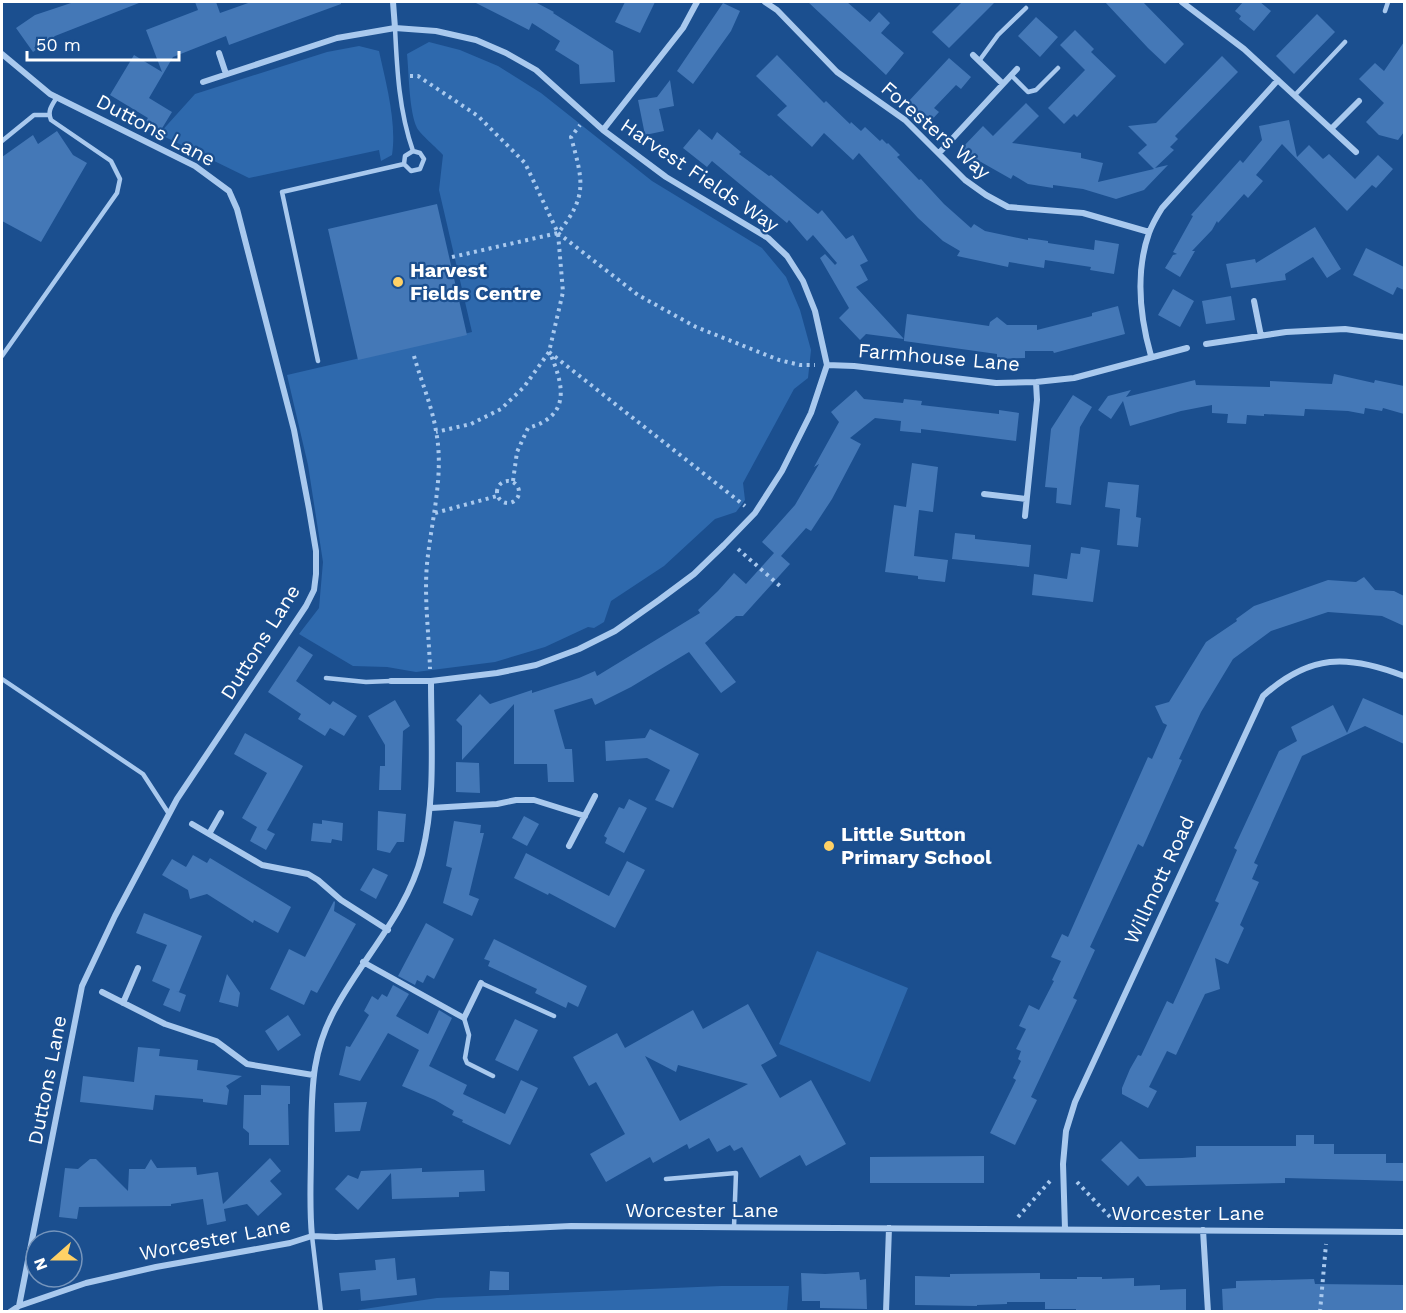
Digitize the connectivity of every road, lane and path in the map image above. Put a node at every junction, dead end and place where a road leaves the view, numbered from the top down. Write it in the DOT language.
graph roads {
  1 [pos="393,2"];
  2 [pos="697,2"];
  3 [pos="765,2"];
  4 [pos="1182,2"];
  5 [pos="1388,2"];
  6 [pos="1026,8"];
  7 [pos="1385,10"];
  8 [pos="395,28"];
  9 [pos="1345,42"];
  10 [pos="219,53"];
  11 [pos="2,54"];
  12 [pos="973,55"];
  13 [pos="979,61"];
  14 [pos="1058,68"];
  15 [pos="1017,69"];
  16 [pos="226,74"];
  17 [pos="397,75"];
  18 [pos="1011,75"];
  19 [pos="1278,80"];
  20 [pos="203,82"];
  21 [pos="1003,84"];
  22 [pos="1294,95"];
  23 [pos="57,98"];
  24 [pos="1359,101"];
  25 [pos="49,115"];
  26 [pos="587,115"];
  27 [pos="603,129"];
  28 [pos="1331,129"];
  29 [pos="2,141"];
  30 [pos="413,151"];
  31 [pos="940,152"];
  32 [pos="1356,152"];
  33 [pos="404,164"];
  34 [pos="1149,232"];
  35 [pos="558,233"];
  36 [pos="452,257"];
  37 [pos="1254,301"];
  38 [pos="1261,336"];
  39 [pos="1404,337"];
  40 [pos="1206,344"];
  41 [pos="1187,348"];
  42 [pos="549,352"];
  43 [pos="2,356"];
  44 [pos="414,356"];
  45 [pos="1151,356"];
  46 [pos="318,361"];
  47 [pos="827,365"];
  48 [pos="1036,382"];
  49 [pos="436,432"];
  50 [pos="513,481"];
  51 [pos="984,494"];
  52 [pos="497,496"];
  53 [pos="1026,499"];
  54 [pos="435,513"];
  55 [pos="755,513"];
  56 [pos="1024,516"];
  57 [pos="729,540"];
  58 [pos="780,586"];
  59 [pos="1404,676"];
  60 [pos="326,678"];
  61 [pos="2,679"];
  62 [pos="391,681"];
  63 [pos="431,681"];
  64 [pos="595,796"];
  65 [pos="431,808"];
  66 [pos="221,813"];
  67 [pos="169,814"];
  68 [pos="585,816"];
  69 [pos="192,824"];
  70 [pos="209,834"];
  71 [pos="569,846"];
  72 [pos="388,930"];
  73 [pos="363,962"];
  74 [pos="138,968"];
  75 [pos="481,983"];
  76 [pos="102,992"];
  77 [pos="123,1004"];
  78 [pos="554,1016"];
  79 [pos="464,1018"];
  80 [pos="313,1075"];
  81 [pos="493,1076"];
  82 [pos="666,1179"];
  83 [pos="734,1227"];
  84 [pos="889,1228"];
  85 [pos="1065,1229"];
  86 [pos="1203,1230"];
  87 [pos="1327,1231"];
  88 [pos="1404,1232"];
  89 [pos="312,1236"];
  90 [pos="19,1306"];
  91 [pos="10,1311"];
  92 [pos="321,1311"];
  93 [pos="886,1311"];
  94 [pos="1208,1311"];
  95 [pos="1320,1311"];
  1 -- 8 [label="street"];
  2 -- 27 [label="street"];
  3 -- 31 [label="street, Foresters Way"];
  4 -- 19 [label="street"];
  5 -- 7 [label="lane"];
  6 -- 13 [label="lane"];
  8 -- 16 [label="street, Harvest Fields Way"];
  8 -- 17 [label="lane"];
  8 -- 26 [label="street, Harvest Fields Way"];
  9 -- 22 [label="lane"];
  10 -- 16 [label="street"];
  11 -- 23 [label="street, Duttons Lane"];
  12 -- 13 [label="street"];
  13 -- 21 [label="street"];
  14 -- 18 [label="lane"];
  15 -- 18 [label="street"];
  16 -- 20 [label="street, Harvest Fields Way"];
  17 -- 30 [label="lane"];
  17 -- 35 [label="path"];
  18 -- 21 [label="street"];
  19 -- 22 [label="street"];
  19 -- 34 [label="street"];
  21 -- 31 [label="street"];
  22 -- 28 [label="street"];
  23 -- 25 [label="lane"];
  23 -- 67 [label="street, Duttons Lane"];
  24 -- 28 [label="street"];
  25 -- 29 [label="lane"];
  25 -- 43 [label="lane"];
  26 -- 27 [label="street, Harvest Fields Way"];
  26 -- 35 [label="path"];
  27 -- 47 [label="street, Harvest Fields Way"];
  28 -- 32 [label="street"];
  30 -- 33 [label="lane"];
  30 -- 33 [label="lane"];
  31 -- 34 [label="street, Foresters Way"];
  33 -- 46 [label="lane"];
  34 -- 45 [label="street"];
  35 -- 36 [label="path"];
  35 -- 42 [label="path"];
  35 -- 47 [label="path"];
  37 -- 38 [label="street"];
  38 -- 39 [label="street"];
  38 -- 40 [label="street"];
  41 -- 45 [label="street, Farmhouse Lane"];
  42 -- 49 [label="path"];
  42 -- 50 [label="path"];
  42 -- 55 [label="path"];
  44 -- 49 [label="path"];
  45 -- 48 [label="street, Farmhouse Lane"];
  47 -- 48 [label="street, Farmhouse Lane"];
  47 -- 55 [label="street"];
  48 -- 53 [label="street"];
  49 -- 54 [label="path"];
  50 -- 52 [label="path"];
  50 -- 52 [label="path"];
  51 -- 53 [label="street"];
  52 -- 54 [label="path"];
  53 -- 56 [label="street"];
  54 -- 63 [label="path"];
  55 -- 57 [label="street"];
  57 -- 58 [label="path"];
  57 -- 63 [label="street"];
  59 -- 85 [label="street, Willmott Road"];
  60 -- 62 [label="lane"];
  61 -- 67 [label="lane"];
  62 -- 63 [label="street"];
  63 -- 65 [label="street"];
  64 -- 68 [label="street"];
  65 -- 68 [label="street"];
  65 -- 72 [label="street"];
  66 -- 70 [label="street"];
  67 -- 90 [label="street, Duttons Lane"];
  68 -- 71 [label="street"];
  69 -- 70 [label="street"];
  70 -- 72 [label="street"];
  72 -- 73 [label="street"];
  73 -- 79 [label="street"];
  73 -- 80 [label="street"];
  74 -- 77 [label="street"];
  75 -- 78 [label="lane"];
  75 -- 79 [label="street"];
  76 -- 77 [label="street"];
  77 -- 80 [label="street"];
  79 -- 81 [label="lane"];
  80 -- 89 [label="street"];
  82 -- 83 [label="lane"];
  83 -- 84 [label="street, Worcester Lane"];
  83 -- 89 [label="street, Worcester Lane"];
  84 -- 85 [label="street, Worcester Lane"];
  84 -- 93 [label="street"];
  85 -- 86 [label="street, Worcester Lane"];
  86 -- 87 [label="street, Worcester Lane"];
  86 -- 94 [label="street"];
  87 -- 88 [label="street, Worcester Lane"];
  87 -- 95 [label="path"];
  89 -- 90 [label="street, Worcester Lane"];
  89 -- 92 [label="lane"];
  90 -- 91 [label="street, Worcester Lane"];
}
